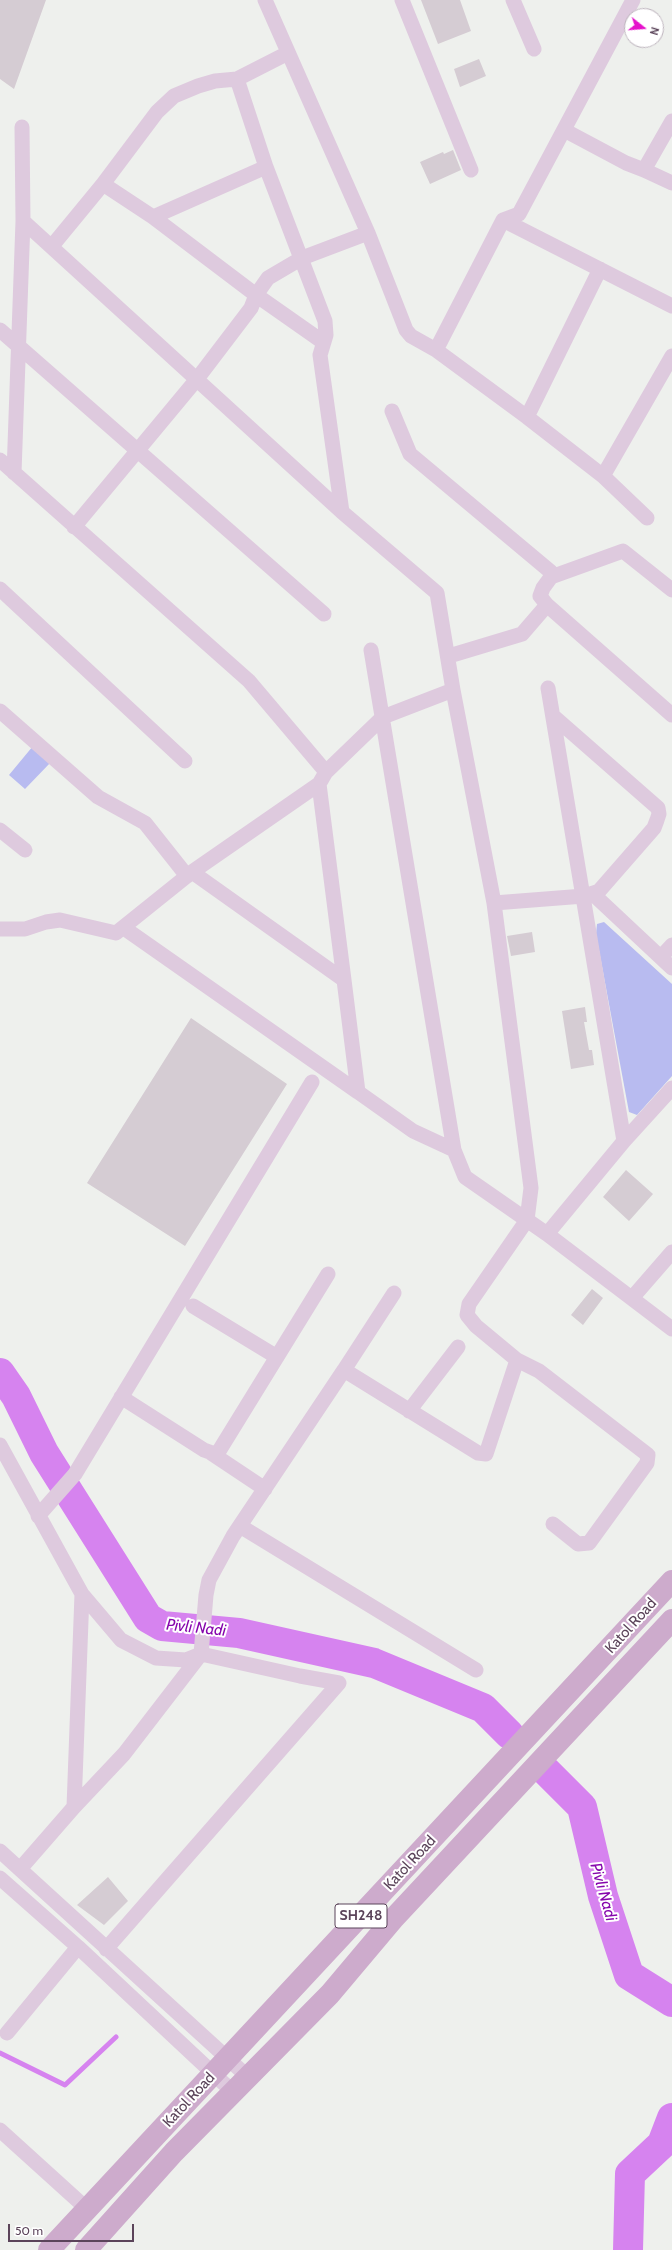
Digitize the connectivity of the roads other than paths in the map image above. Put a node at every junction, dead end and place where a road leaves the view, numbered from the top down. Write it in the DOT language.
graph roads {
  1 [pos="265,0"];
  2 [pos="402,0"];
  3 [pos="513,0"];
  4 [pos="633,0"];
  5 [pos="534,49"];
  6 [pos="288,53"];
  7 [pos="237,79"];
  8 [pos="672,121"];
  9 [pos="22,127"];
  10 [pos="564,130"];
  11 [pos="266,167"];
  12 [pos="471,170"];
  13 [pos="644,170"];
  14 [pos="672,183"];
  15 [pos="103,184"];
  16 [pos="153,217"];
  17 [pos="503,220"];
  18 [pos="23,221"];
  19 [pos="368,233"];
  20 [pos="52,246"];
  21 [pos="302,258"];
  22 [pos="600,269"];
  23 [pos="256,295"];
  24 [pos="672,306"];
  25 [pos="0,330"];
  26 [pos="323,342"];
  27 [pos="18,345"];
  28 [pos="436,350"];
  29 [pos="672,356"];
  30 [pos="197,379"];
  31 [pos="392,411"];
  32 [pos="527,417"];
  33 [pos="139,451"];
  34 [pos="0,460"];
  35 [pos="14,473"];
  36 [pos="604,476"];
  37 [pos="342,512"];
  38 [pos="647,518"];
  39 [pos="74,527"];
  40 [pos="551,577"];
  41 [pos="0,589"];
  42 [pos="672,590"];
  43 [pos="547,605"];
  44 [pos="324,614"];
  45 [pos="371,650"];
  46 [pos="449,656"];
  47 [pos="548,688"];
  48 [pos="453,690"];
  49 [pos="0,711"];
  50 [pos="553,716"];
  51 [pos="672,716"];
  52 [pos="383,717"];
  53 [pos="185,761"];
  54 [pos="322,778"];
  55 [pos="0,830"];
  56 [pos="25,850"];
  57 [pos="189,874"];
  58 [pos="589,895"];
  59 [pos="494,903"];
  60 [pos="124,928"];
  61 [pos="0,929"];
  62 [pos="672,945"];
  63 [pos="661,957"];
  64 [pos="672,968"];
  65 [pos="344,980"];
  66 [pos="312,1082"];
  67 [pos="672,1088"];
  68 [pos="358,1092"];
  69 [pos="624,1141"];
  70 [pos="454,1150"];
  71 [pos="528,1220"];
  72 [pos="547,1234"];
  73 [pos="672,1252"];
  74 [pos="328,1274"];
  75 [pos="394,1292"];
  76 [pos="632,1298"];
  77 [pos="193,1306"];
  78 [pos="672,1329"];
  79 [pos="458,1347"];
  80 [pos="277,1357"];
  81 [pos="517,1360"];
  82 [pos="344,1370"];
  83 [pos="121,1397"];
  84 [pos="409,1411"];
  85 [pos="0,1445"];
  86 [pos="210,1453"];
  87 [pos="265,1489"];
  88 [pos="38,1516"];
  89 [pos="554,1524"];
  90 [pos="240,1526"];
  91 [pos="672,1581"];
  92 [pos="82,1594"];
  93 [pos="672,1620"];
  94 [pos="202,1647"];
  95 [pos="476,1670"];
  96 [pos="589,1672"];
  97 [pos="607,1688"];
  98 [pos="74,1807"];
  99 [pos="0,1851"];
  100 [pos="20,1869"];
  101 [pos="0,1878"];
  102 [pos="78,1947"];
  103 [pos="106,1949"];
  104 [pos="7,2033"];
  105 [pos="220,2066"];
  106 [pos="248,2077"];
  107 [pos="233,2092"];
  108 [pos="0,2130"];
  109 [pos="86,2208"];
  110 [pos="49,2250"];
  111 [pos="86,2250"];
  1 -- 6 [label="street"];
  2 -- 12 [label="street"];
  3 -- 5 [label="street"];
  4 -- 10 [label="street"];
  6 -- 7 [label="street"];
  6 -- 19 [label="street"];
  7 -- 11 [label="street"];
  7 -- 15 [label="street"];
  8 -- 13 [label="street"];
  9 -- 18 [label="street"];
  10 -- 13 [label="street"];
  10 -- 17 [label="street"];
  11 -- 16 [label="street"];
  11 -- 21 [label="street"];
  13 -- 14 [label="street"];
  15 -- 16 [label="street"];
  15 -- 20 [label="street"];
  16 -- 23 [label="street"];
  17 -- 22 [label="street"];
  17 -- 28 [label="street"];
  18 -- 20 [label="street"];
  18 -- 27 [label="street"];
  19 -- 21 [label="street"];
  19 -- 28 [label="street"];
  20 -- 30 [label="street"];
  21 -- 23 [label="street"];
  21 -- 26 [label="street"];
  22 -- 24 [label="street"];
  22 -- 32 [label="street"];
  23 -- 26 [label="street"];
  23 -- 30 [label="street"];
  25 -- 27 [label="street"];
  26 -- 37 [label="street"];
  27 -- 33 [label="street"];
  27 -- 35 [label="street"];
  28 -- 32 [label="street"];
  29 -- 36 [label="street"];
  30 -- 33 [label="street"];
  30 -- 37 [label="street"];
  31 -- 40 [label="street"];
  32 -- 36 [label="street"];
  33 -- 39 [label="street"];
  33 -- 44 [label="street"];
  34 -- 35 [label="street"];
  35 -- 39 [label="street"];
  36 -- 38 [label="street"];
  37 -- 46 [label="street"];
  39 -- 54 [label="street"];
  40 -- 42 [label="street"];
  40 -- 43 [label="street"];
  41 -- 53 [label="street"];
  43 -- 46 [label="street"];
  43 -- 51 [label="street"];
  45 -- 52 [label="street"];
  46 -- 48 [label="street"];
  47 -- 50 [label="street"];
  48 -- 52 [label="street"];
  48 -- 59 [label="street"];
  49 -- 57 [label="street"];
  50 -- 58 [label="street"];
  50 -- 58 [label="street"];
  52 -- 54 [label="street"];
  52 -- 70 [label="street"];
  54 -- 57 [label="street"];
  54 -- 65 [label="street"];
  55 -- 56 [label="street"];
  57 -- 60 [label="street"];
  57 -- 65 [label="street"];
  58 -- 59 [label="street"];
  58 -- 63 [label="street"];
  58 -- 69 [label="street"];
  59 -- 71 [label="street"];
  60 -- 61 [label="street"];
  60 -- 68 [label="street"];
  62 -- 63 [label="street"];
  63 -- 64 [label="street"];
  65 -- 68 [label="street"];
  66 -- 83 [label="street"];
  67 -- 69 [label="street"];
  68 -- 70 [label="street"];
  69 -- 72 [label="street"];
  70 -- 71 [label="street"];
  71 -- 72 [label="street"];
  71 -- 81 [label="street"];
  72 -- 76 [label="street"];
  73 -- 76 [label="street"];
  74 -- 80 [label="street"];
  75 -- 82 [label="street"];
  76 -- 78 [label="street"];
  77 -- 80 [label="street"];
  79 -- 84 [label="street"];
  80 -- 86 [label="street"];
  81 -- 84 [label="street"];
  81 -- 89 [label="street"];
  82 -- 84 [label="street"];
  82 -- 87 [label="street"];
  83 -- 86 [label="street"];
  83 -- 88 [label="street"];
  85 -- 88 [label="street"];
  86 -- 87 [label="street"];
  87 -- 90 [label="street"];
  88 -- 92 [label="street"];
  90 -- 94 [label="street"];
  90 -- 95 [label="street"];
  91 -- 96 [label="main road, Katol Road / SH248"];
  92 -- 94 [label="street"];
  92 -- 98 [label="street"];
  93 -- 97 [label="main road, Katol Road / SH248"];
  94 -- 98 [label="street"];
  94 -- 103 [label="street"];
  96 -- 97 [label="main road"];
  96 -- 105 [label="main road, Katol Road / SH248"];
  97 -- 106 [label="main road, Katol Road / SH248"];
  98 -- 100 [label="street"];
  99 -- 100 [label="street"];
  100 -- 103 [label="street"];
  101 -- 102 [label="street"];
  102 -- 104 [label="street"];
  102 -- 105 [label="street"];
  103 -- 105 [label="street"];
  105 -- 106 [label="street"];
  105 -- 107 [label="street"];
  105 -- 109 [label="main road, Katol Road / SH248"];
  106 -- 107 [label="main road, Katol Road / SH248"];
  107 -- 111 [label="main road, Katol Road / SH248"];
  108 -- 109 [label="street"];
  109 -- 110 [label="main road, Katol Road / SH248"];
}
